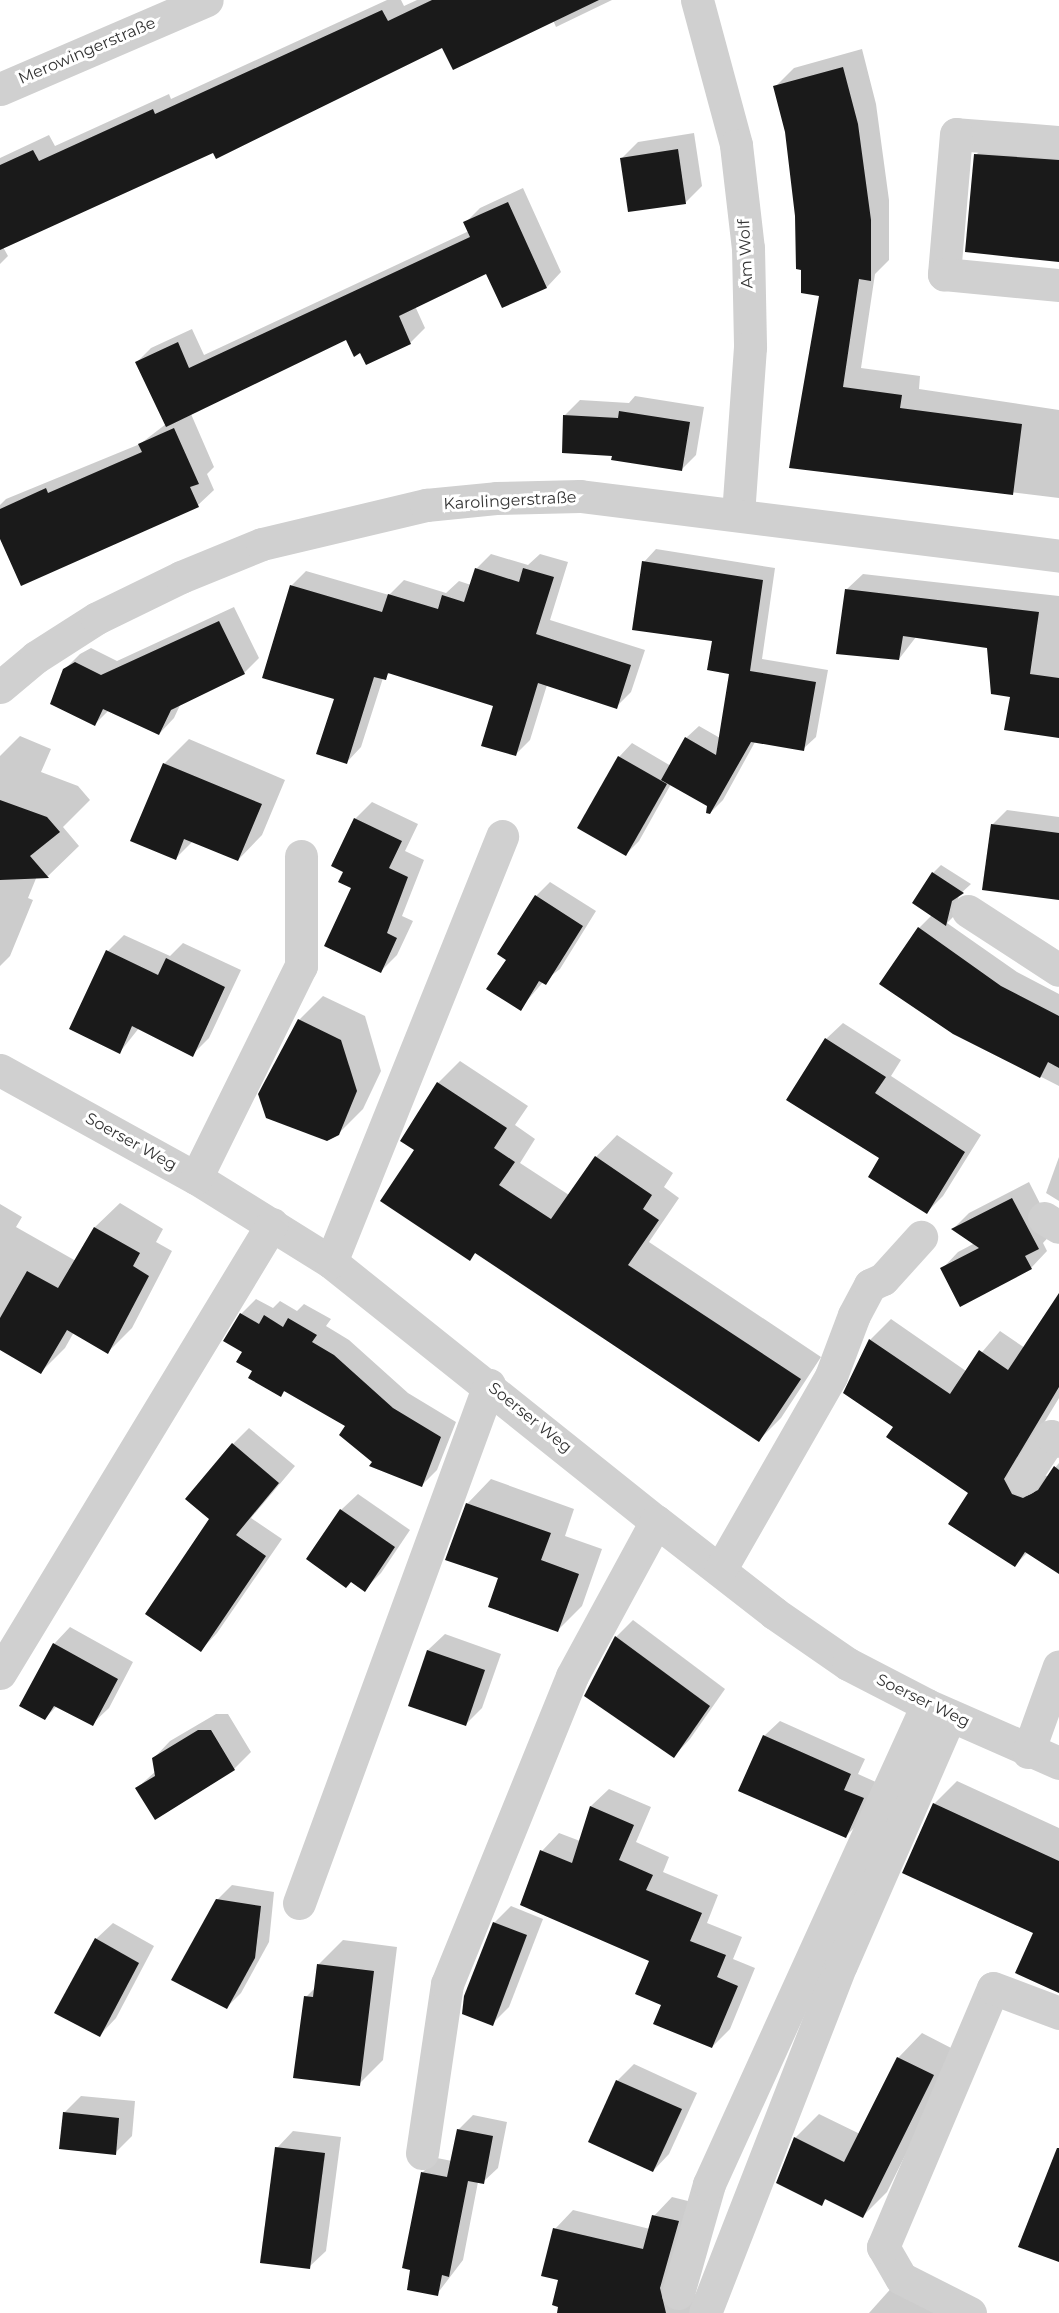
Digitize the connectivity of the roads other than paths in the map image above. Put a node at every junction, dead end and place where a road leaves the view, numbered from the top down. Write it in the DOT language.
graph roads {
  1 [pos="207,0"];
  2 [pos="697,0"];
  3 [pos="0,90"];
  4 [pos="1059,142"];
  5 [pos="1059,285"];
  6 [pos="738,514"];
  7 [pos="1059,556"];
  8 [pos="0,687"];
  9 [pos="502,836"];
  10 [pos="301,856"];
  11 [pos="968,911"];
  12 [pos="1059,970"];
  13 [pos="0,1070"];
  14 [pos="196,1178"];
  15 [pos="272,1224"];
  16 [pos="921,1237"];
  17 [pos="331,1262"];
  18 [pos="489,1385"];
  19 [pos="1059,1441"];
  20 [pos="1023,1479"];
  21 [pos="656,1521"];
  22 [pos="720,1570"];
  23 [pos="1059,1666"];
  24 [pos="0,1673"];
  25 [pos="939,1710"];
  26 [pos="1028,1752"];
  27 [pos="1059,1763"];
  28 [pos="299,1904"];
  29 [pos="1059,2013"];
  30 [pos="422,2153"];
  31 [pos="678,2293"];
  32 [pos="705,2313"];
  33 [pos="970,2313"];
  1 -- 3 [label="street, Merowingerstraße"];
  2 -- 6 [label="street, Am Wolf"];
  4 -- 5 [label="street"];
  6 -- 7 [label="street, Karolingerstraße"];
  6 -- 8 [label="street, Karolingerstraße"];
  9 -- 17 [label="street"];
  10 -- 14 [label="street"];
  11 -- 12 [label="street"];
  13 -- 14 [label="street, Soerser Weg"];
  14 -- 15 [label="street, Soerser Weg"];
  15 -- 17 [label="street, Soerser Weg"];
  15 -- 24 [label="street"];
  16 -- 22 [label="street"];
  17 -- 18 [label="street, Soerser Weg"];
  18 -- 21 [label="street, Soerser Weg"];
  18 -- 28 [label="street"];
  19 -- 20 [label="street"];
  21 -- 22 [label="street, Soerser Weg"];
  21 -- 30 [label="street"];
  22 -- 25 [label="street, Soerser Weg"];
  23 -- 26 [label="street"];
  25 -- 26 [label="street, Soerser Weg"];
  25 -- 31 [label="street"];
  25 -- 32 [label="street"];
  26 -- 27 [label="street, Soerser Weg"];
  29 -- 33 [label="street"];
}
